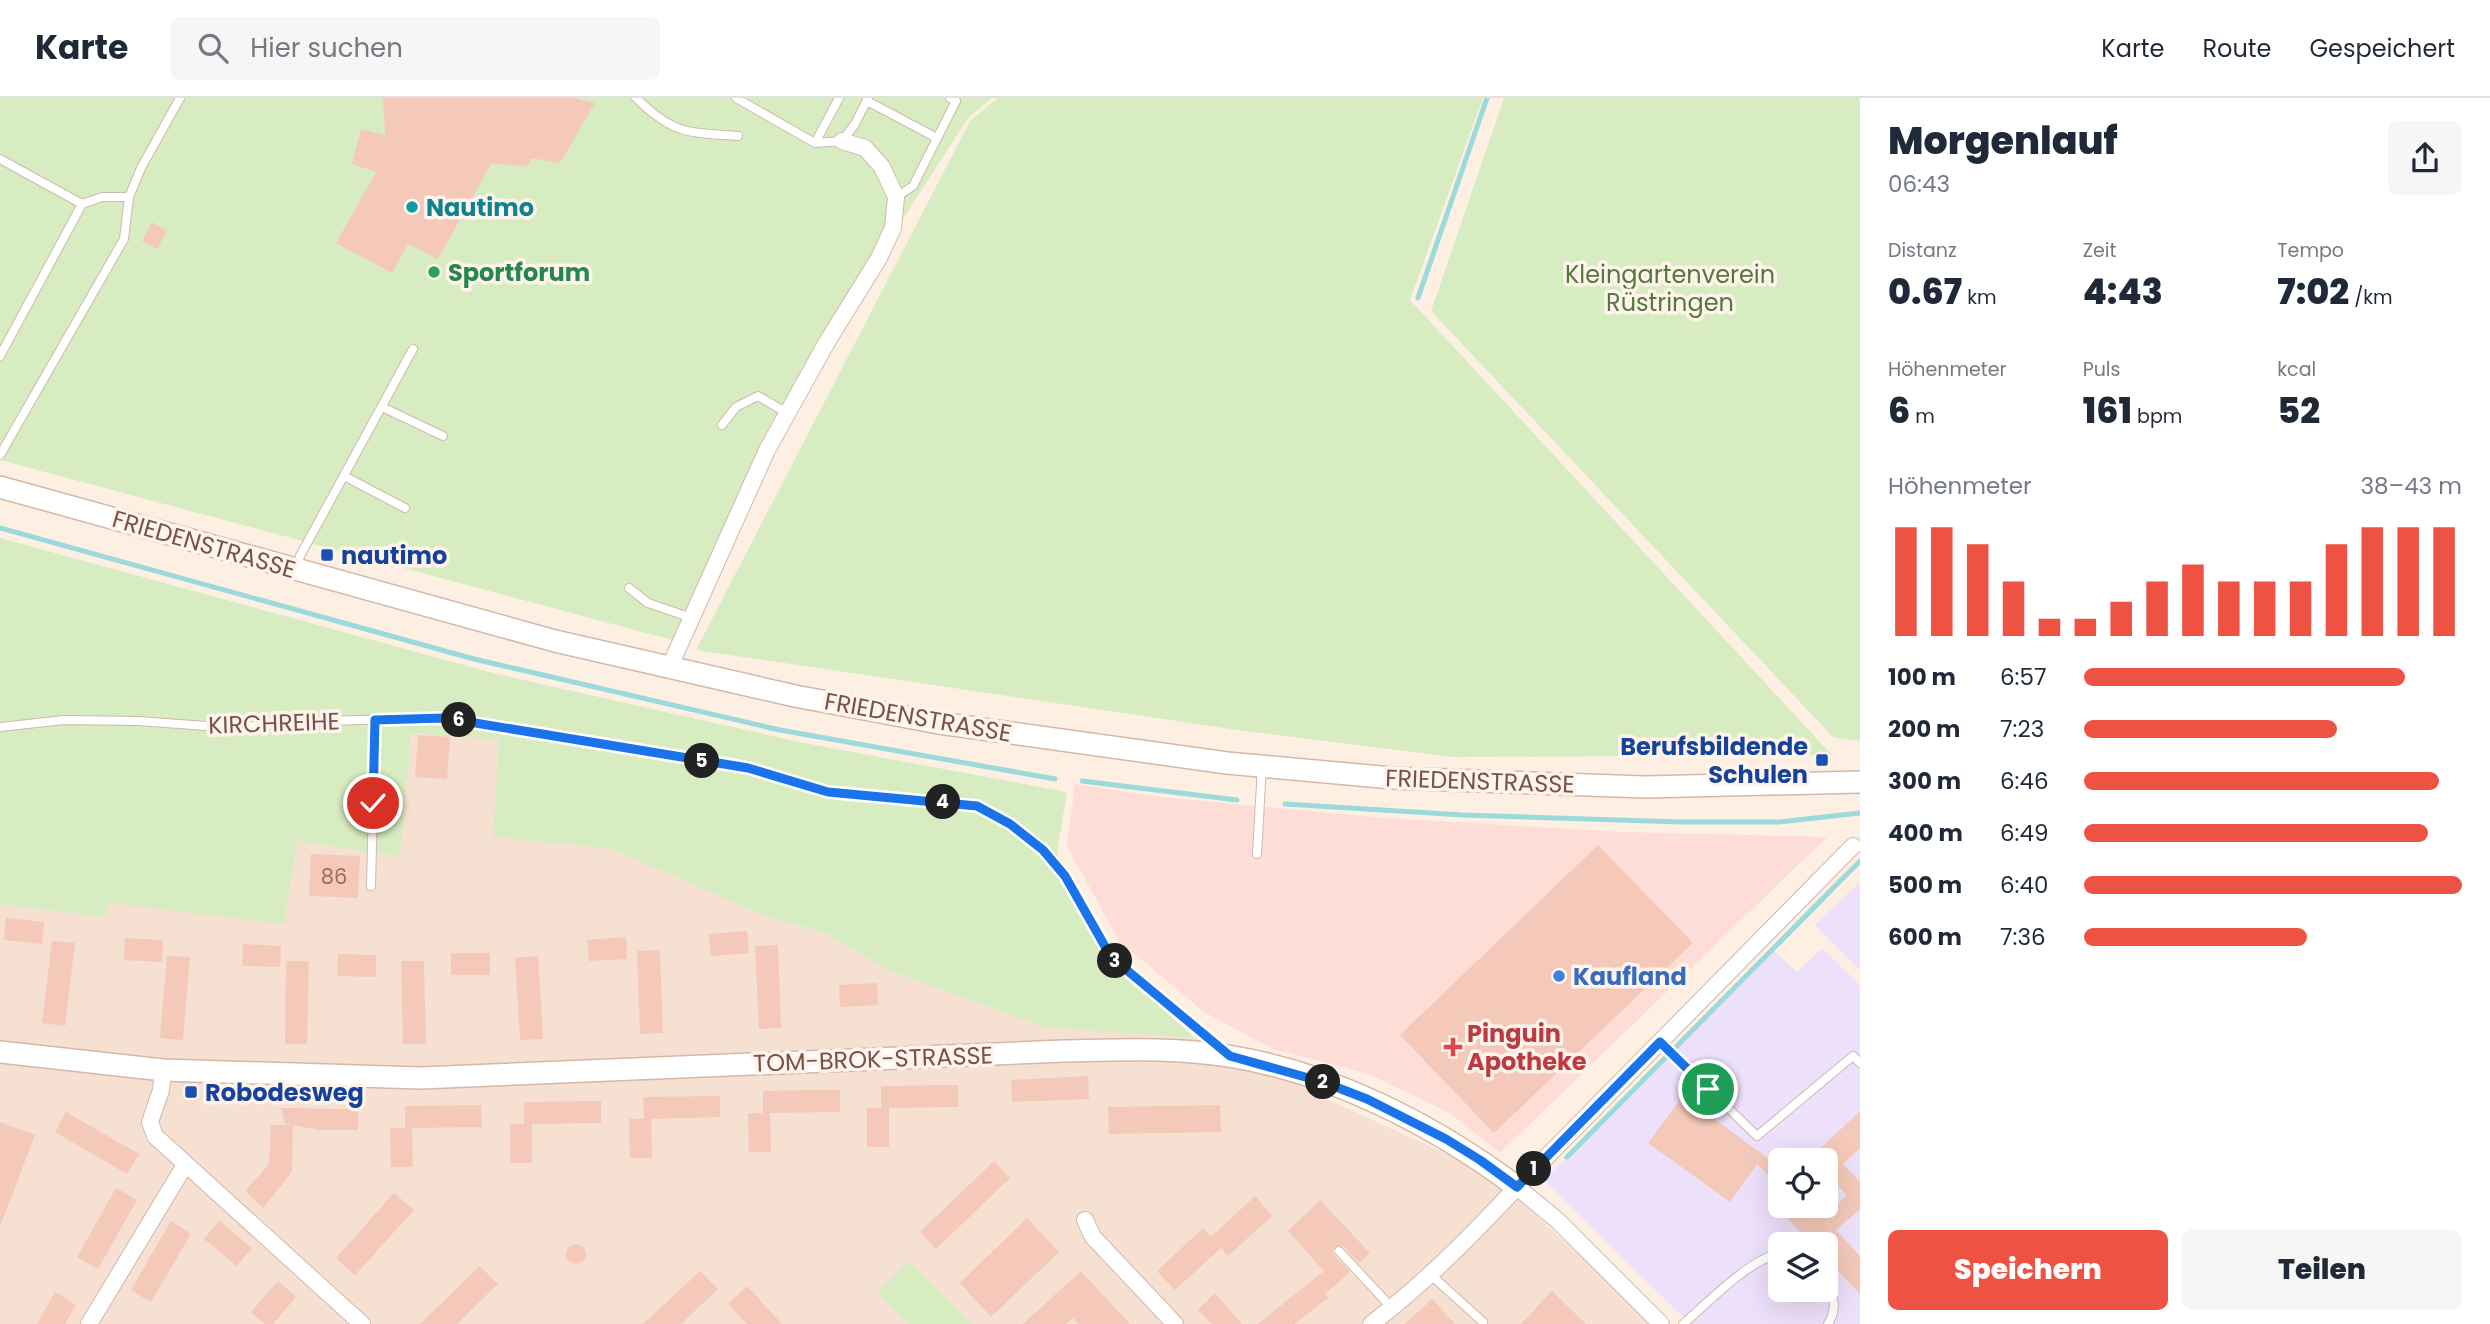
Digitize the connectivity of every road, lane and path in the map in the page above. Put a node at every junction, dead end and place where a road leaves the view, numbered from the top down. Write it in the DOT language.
graph roads {
  1 [pos="180,98"];
  2 [pos="636,98"];
  3 [pos="736,98"];
  4 [pos="839,98"];
  5 [pos="950,98"];
  6 [pos="867,100"];
  7 [pos="738,136"];
  8 [pos="937,138"];
  9 [pos="842,141"];
  10 [pos="815,143"];
  11 [pos="0,159"];
  12 [pos="129,197"];
  13 [pos="896,197"];
  14 [pos="82,204"];
  15 [pos="413,349"];
  16 [pos="0,356"];
  17 [pos="382,407"];
  18 [pos="787,413"];
  19 [pos="722,425"];
  20 [pos="443,436"];
  21 [pos="0,455"];
  22 [pos="344,476"];
  23 [pos="0,487"];
  24 [pos="405,508"];
  25 [pos="297,571"];
  26 [pos="629,588"];
  27 [pos="692,618"];
  28 [pos="671,669"];
  29 [pos="375,720"];
  30 [pos="0,727"];
  31 [pos="1262,766"];
  32 [pos="1860,782"];
  33 [pos="1853,846"];
  34 [pos="1257,854"];
  35 [pos="371,886"];
  36 [pos="1660,1042"];
  37 [pos="0,1052"];
  38 [pos="1230,1056"];
  39 [pos="1860,1063"];
  40 [pos="163,1070"];
  41 [pos="186,1165"];
  42 [pos="1517,1187"];
  43 [pos="1085,1220"];
  44 [pos="1339,1251"];
  45 [pos="1768,1256"];
  46 [pos="1432,1275"];
  47 [pos="1835,1302"];
  48 [pos="1392,1308"];
  49 [pos="1483,1322"];
  50 [pos="89,1324"];
  51 [pos="362,1324"];
  52 [pos="1175,1324"];
  53 [pos="1371,1324"];
  54 [pos="1661,1324"];
  55 [pos="1684,1324"];
  56 [pos="1828,1324"];
  1 -- 12 [label="lane"];
  2 -- 7 [label="lane"];
  3 -- 10 [label="lane"];
  4 -- 10 [label="lane"];
  5 -- 8 [label="lane"];
  6 -- 8 [label="lane"];
  6 -- 9 [label="lane"];
  8 -- 13 [label="lane"];
  9 -- 10 [label="lane"];
  9 -- 13 [label="street"];
  11 -- 14 [label="lane"];
  12 -- 14 [label="lane"];
  12 -- 21 [label="lane"];
  13 -- 18 [label="street"];
  14 -- 16 [label="lane"];
  15 -- 17 [label="lane"];
  17 -- 20 [label="lane"];
  17 -- 22 [label="lane"];
  18 -- 19 [label="lane"];
  18 -- 27 [label="street"];
  22 -- 24 [label="lane"];
  22 -- 25 [label="lane"];
  23 -- 25 [label="main road, FRIEDENSTRASSE"];
  25 -- 28 [label="main road, FRIEDENSTRASSE"];
  26 -- 27 [label="lane"];
  27 -- 28 [label="street"];
  28 -- 31 [label="main road, FRIEDENSTRASSE"];
  29 -- 30 [label="lane, KIRCHREIHE"];
  29 -- 35 [label="lane"];
  29 -- 38 [label="lane, KIRCHREIHE"];
  31 -- 32 [label="main road, FRIEDENSTRASSE"];
  31 -- 34 [label="lane"];
  33 -- 36 [label="street"];
  36 -- 39 [label="lane"];
  36 -- 42 [label="street"];
  37 -- 40 [label="main road, TOM-BROK-STRASSE"];
  38 -- 40 [label="main road, TOM-BROK-STRASSE"];
  38 -- 42 [label="main road, TOM-BROK-STRASSE"];
  40 -- 41 [label="street"];
  41 -- 50 [label="street"];
  41 -- 51 [label="street"];
  42 -- 46 [label="street"];
  42 -- 54 [label="street, TOM-BROK-STRASSE"];
  43 -- 52 [label="street"];
  44 -- 48 [label="lane"];
  45 -- 55 [label="lane"];
  46 -- 48 [label="street"];
  46 -- 49 [label="lane"];
  47 -- 56 [label="lane"];
  48 -- 53 [label="street"];
}
